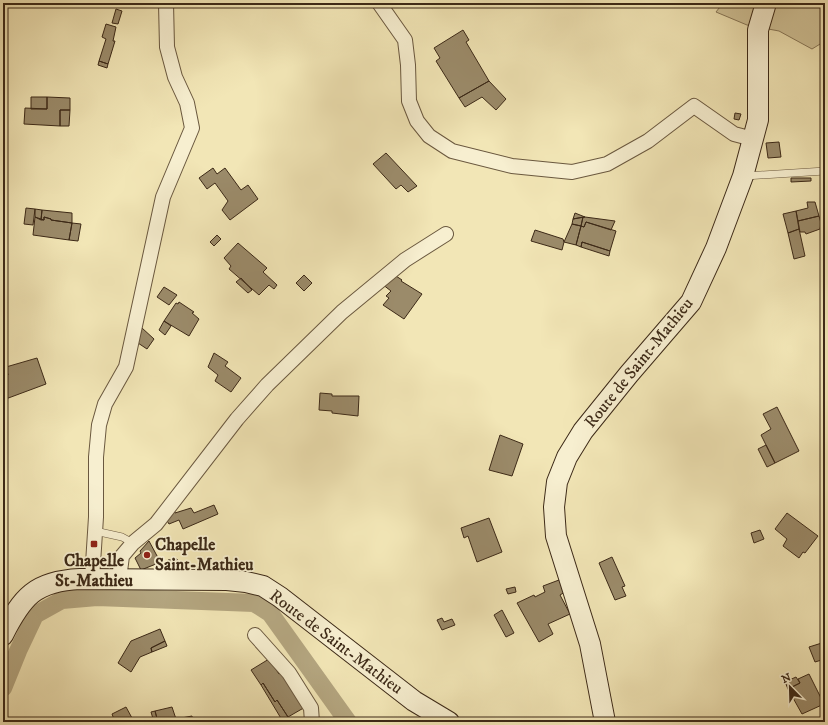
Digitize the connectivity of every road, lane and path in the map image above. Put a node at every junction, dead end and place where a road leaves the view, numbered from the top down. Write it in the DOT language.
graph roads {
  1 [pos="166,3"];
  2 [pos="379,3"];
  3 [pos="766,3"];
  4 [pos="753,139"];
  5 [pos="825,171"];
  6 [pos="743,176"];
  7 [pos="446,234"];
  8 [pos="95,531"];
  9 [pos="133,543"];
  10 [pos="92,579"];
  11 [pos="119,579"];
  12 [pos="3,635"];
  13 [pos="256,635"];
  14 [pos="312,722"];
  15 [pos="449,722"];
  16 [pos="605,722"];
  1 -- 8 [label="street"];
  2 -- 4 [label="street"];
  3 -- 4 [label="street, Route de Saint-Mathieu"];
  4 -- 6 [label="street, Route de Saint-Mathieu"];
  5 -- 6 [label="lane"];
  6 -- 16 [label="street, Route de Saint-Mathieu"];
  7 -- 9 [label="street"];
  8 -- 9 [label="lane"];
  8 -- 10 [label="street"];
  9 -- 11 [label="street"];
  10 -- 11 [label="street, Route de Saint-Mathieu"];
  10 -- 12 [label="street, Route de Saint-Mathieu"];
  11 -- 15 [label="street, Route de Saint-Mathieu"];
  13 -- 14 [label="street"];
}
